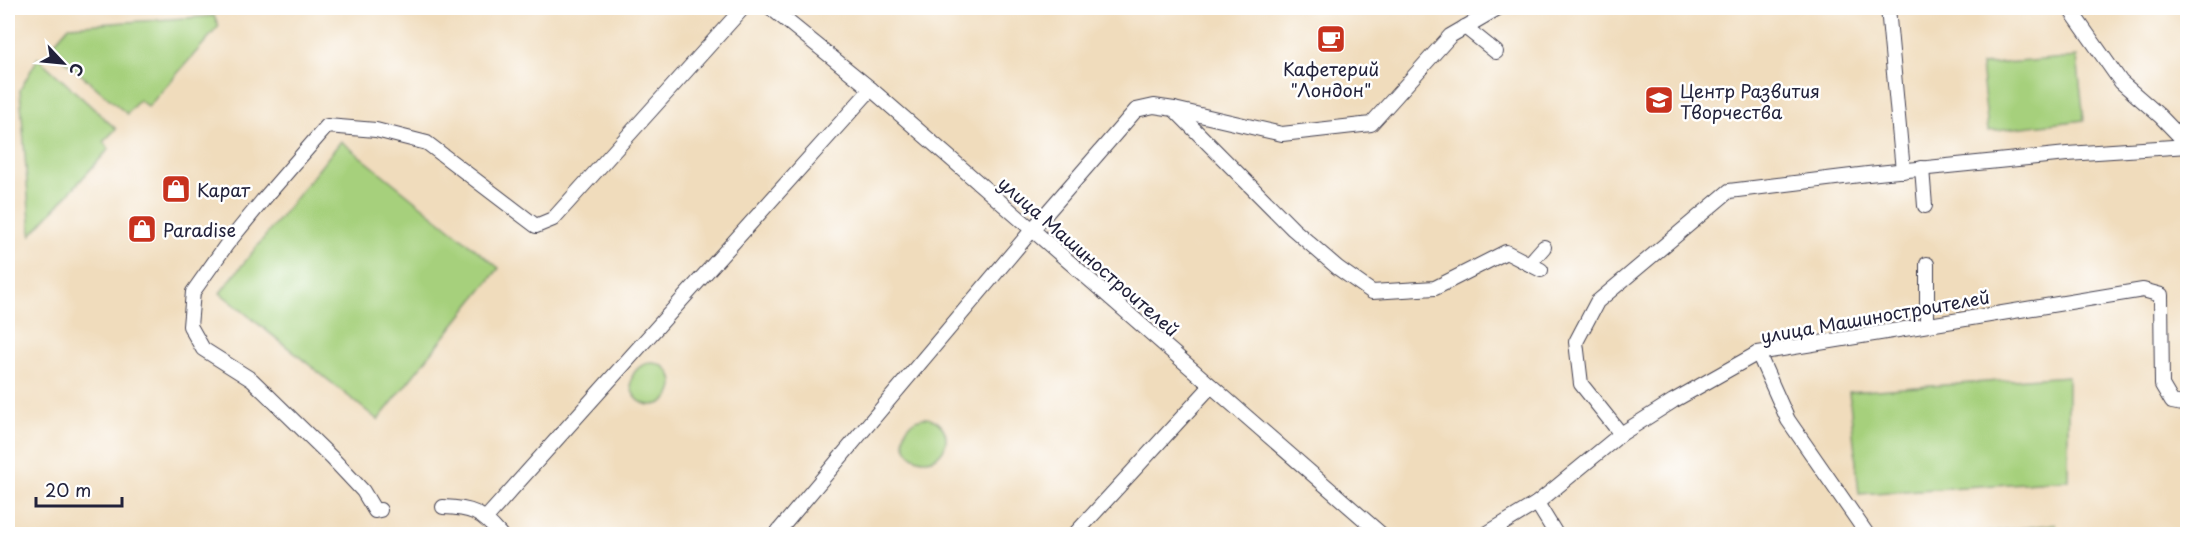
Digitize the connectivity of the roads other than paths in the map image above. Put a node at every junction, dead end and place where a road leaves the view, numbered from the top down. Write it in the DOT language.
graph roads {
  1 [pos="743,8"];
  2 [pos="771,8"];
  3 [pos="1498,8"];
  4 [pos="1888,8"];
  5 [pos="2069,8"];
  6 [pos="1465,27"];
  7 [pos="1496,52"];
  8 [pos="871,89"];
  9 [pos="1174,109"];
  10 [pos="2187,145"];
  11 [pos="1922,168"];
  12 [pos="1903,171"];
  13 [pos="1925,206"];
  14 [pos="1032,230"];
  15 [pos="1544,247"];
  16 [pos="1927,264"];
  17 [pos="1927,325"];
  18 [pos="1758,353"];
  19 [pos="1211,386"];
  20 [pos="2187,405"];
  21 [pos="1620,434"];
  22 [pos="1537,504"];
  23 [pos="443,507"];
  24 [pos="380,510"];
  25 [pos="486,518"];
  26 [pos="500,534"];
  27 [pos="776,534"];
  28 [pos="1075,534"];
  29 [pos="1381,534"];
  30 [pos="1486,534"];
  31 [pos="1556,534"];
  32 [pos="1867,534"];
  1 -- 24 [label="lane"];
  2 -- 8 [label="lane, улица Машиностроителей"];
  3 -- 6 [label="lane"];
  4 -- 12 [label="lane"];
  5 -- 10 [label="lane"];
  6 -- 7 [label="lane"];
  6 -- 9 [label="lane"];
  8 -- 14 [label="lane, улица Машиностроителей"];
  8 -- 25 [label="lane"];
  9 -- 14 [label="lane"];
  9 -- 15 [label="lane"];
  10 -- 11 [label="lane"];
  11 -- 12 [label="lane"];
  11 -- 13 [label="lane"];
  12 -- 21 [label="lane"];
  14 -- 19 [label="lane, улица Машиностроителей"];
  14 -- 27 [label="lane"];
  16 -- 17 [label="lane"];
  17 -- 18 [label="lane, улица Машиностроителей"];
  17 -- 20 [label="lane, улица Машиностроителей"];
  18 -- 21 [label="lane, улица Машиностроителей"];
  18 -- 32 [label="lane"];
  19 -- 28 [label="lane"];
  19 -- 29 [label="lane, улица Машиностроителей"];
  21 -- 22 [label="lane, улица Машиностроителей"];
  22 -- 30 [label="lane, улица Машиностроителей"];
  22 -- 31 [label="lane"];
  23 -- 25 [label="lane"];
  25 -- 26 [label="lane"];
}
